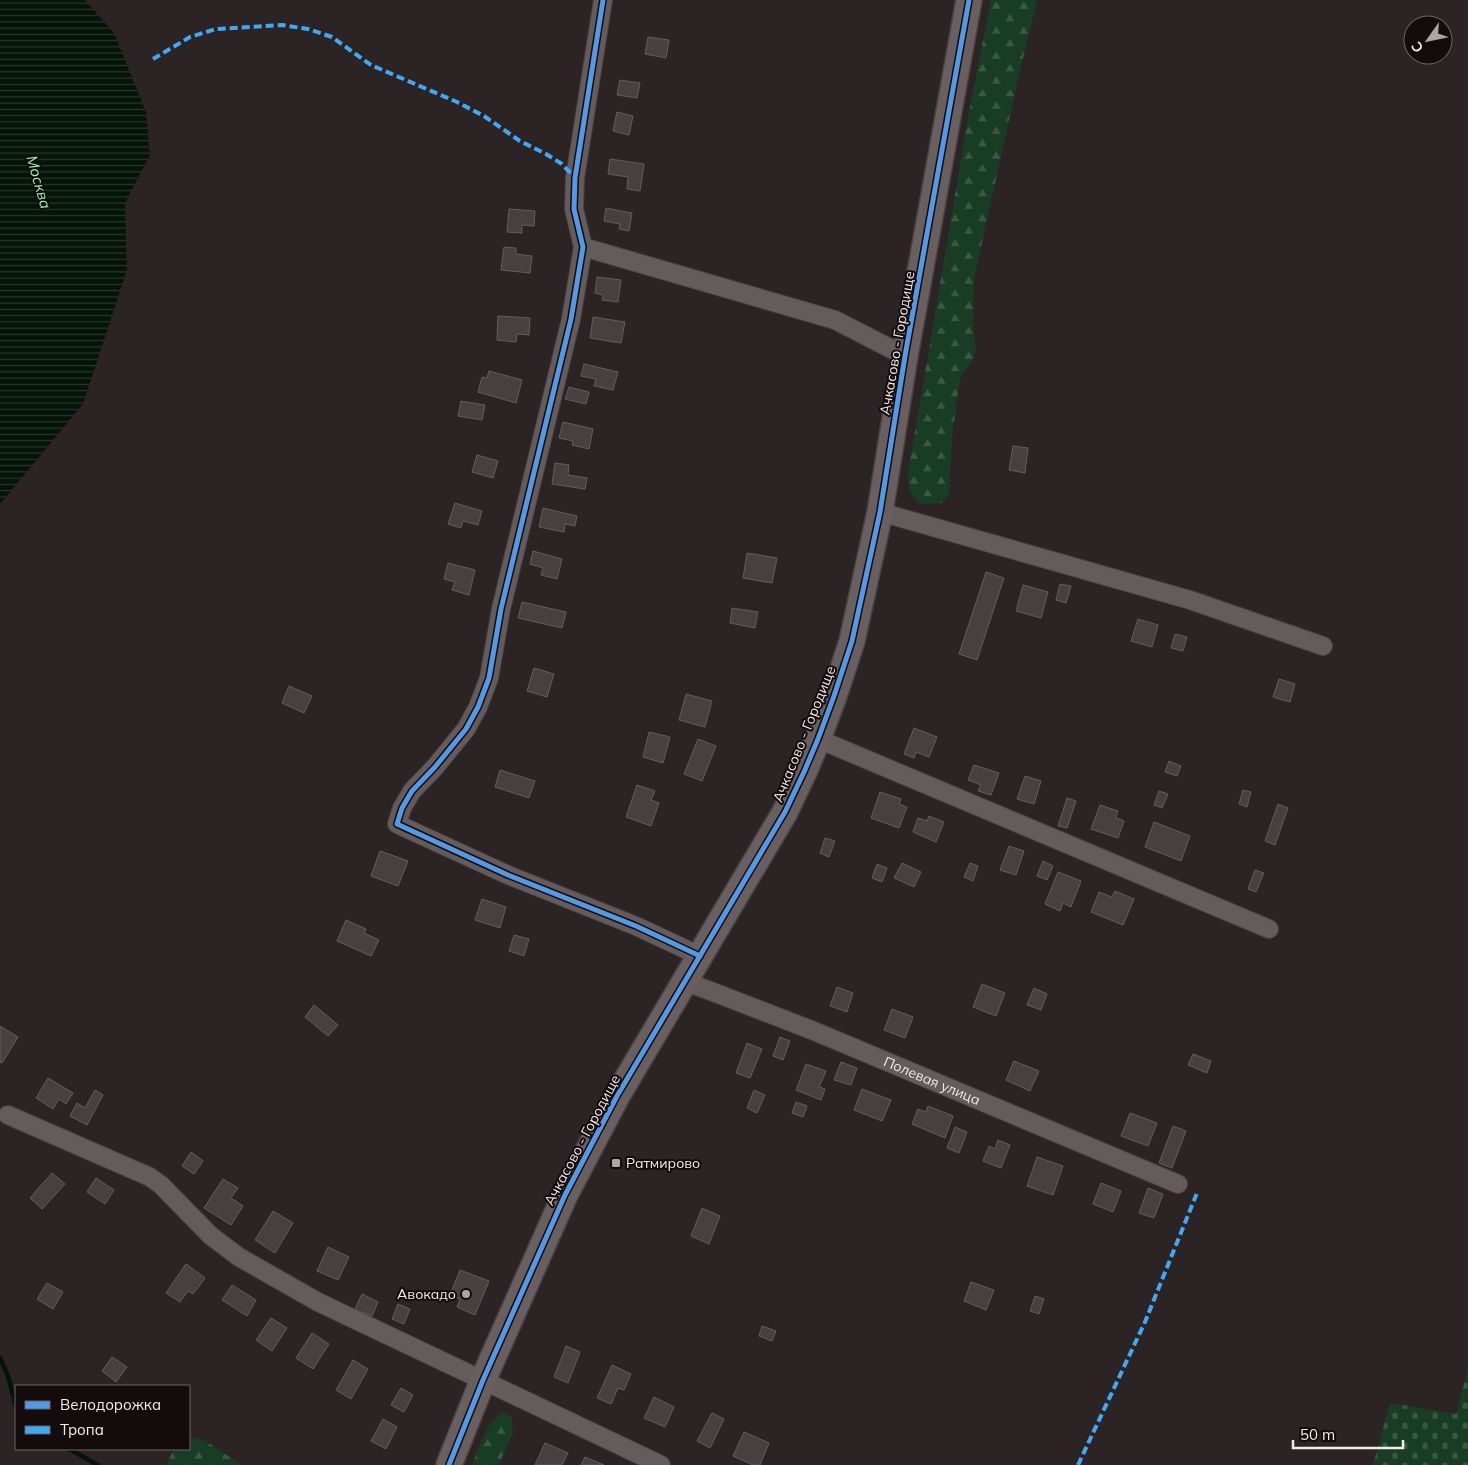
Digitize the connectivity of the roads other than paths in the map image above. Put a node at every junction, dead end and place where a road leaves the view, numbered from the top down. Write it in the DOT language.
graph roads {
  1 [pos="603,0"];
  2 [pos="968,0"];
  3 [pos="583,247"];
  4 [pos="906,356"];
  5 [pos="880,512"];
  6 [pos="1323,646"];
  7 [pos="818,739"];
  8 [pos="1269,928"];
  9 [pos="700,956"];
  10 [pos="685,982"];
  11 [pos="8,1115"];
  12 [pos="1178,1184"];
  13 [pos="483,1380"];
  14 [pos="449,1465"];
  15 [pos="661,1465"];
  1 -- 3 [label="street"];
  2 -- 4 [label="street, Ачкасово - Городище"];
  3 -- 4 [label="street"];
  3 -- 9 [label="street"];
  4 -- 5 [label="street, Ачкасово - Городище"];
  5 -- 6 [label="street"];
  5 -- 7 [label="street, Ачкасово - Городище"];
  7 -- 8 [label="street"];
  7 -- 9 [label="street, Ачкасово - Городище"];
  9 -- 10 [label="street, Ачкасово - Городище"];
  10 -- 12 [label="street, Полевая улица"];
  10 -- 13 [label="street, Ачкасово - Городище"];
  11 -- 13 [label="street"];
  13 -- 14 [label="street, Ачкасово - Городище"];
  13 -- 15 [label="street"];
}
